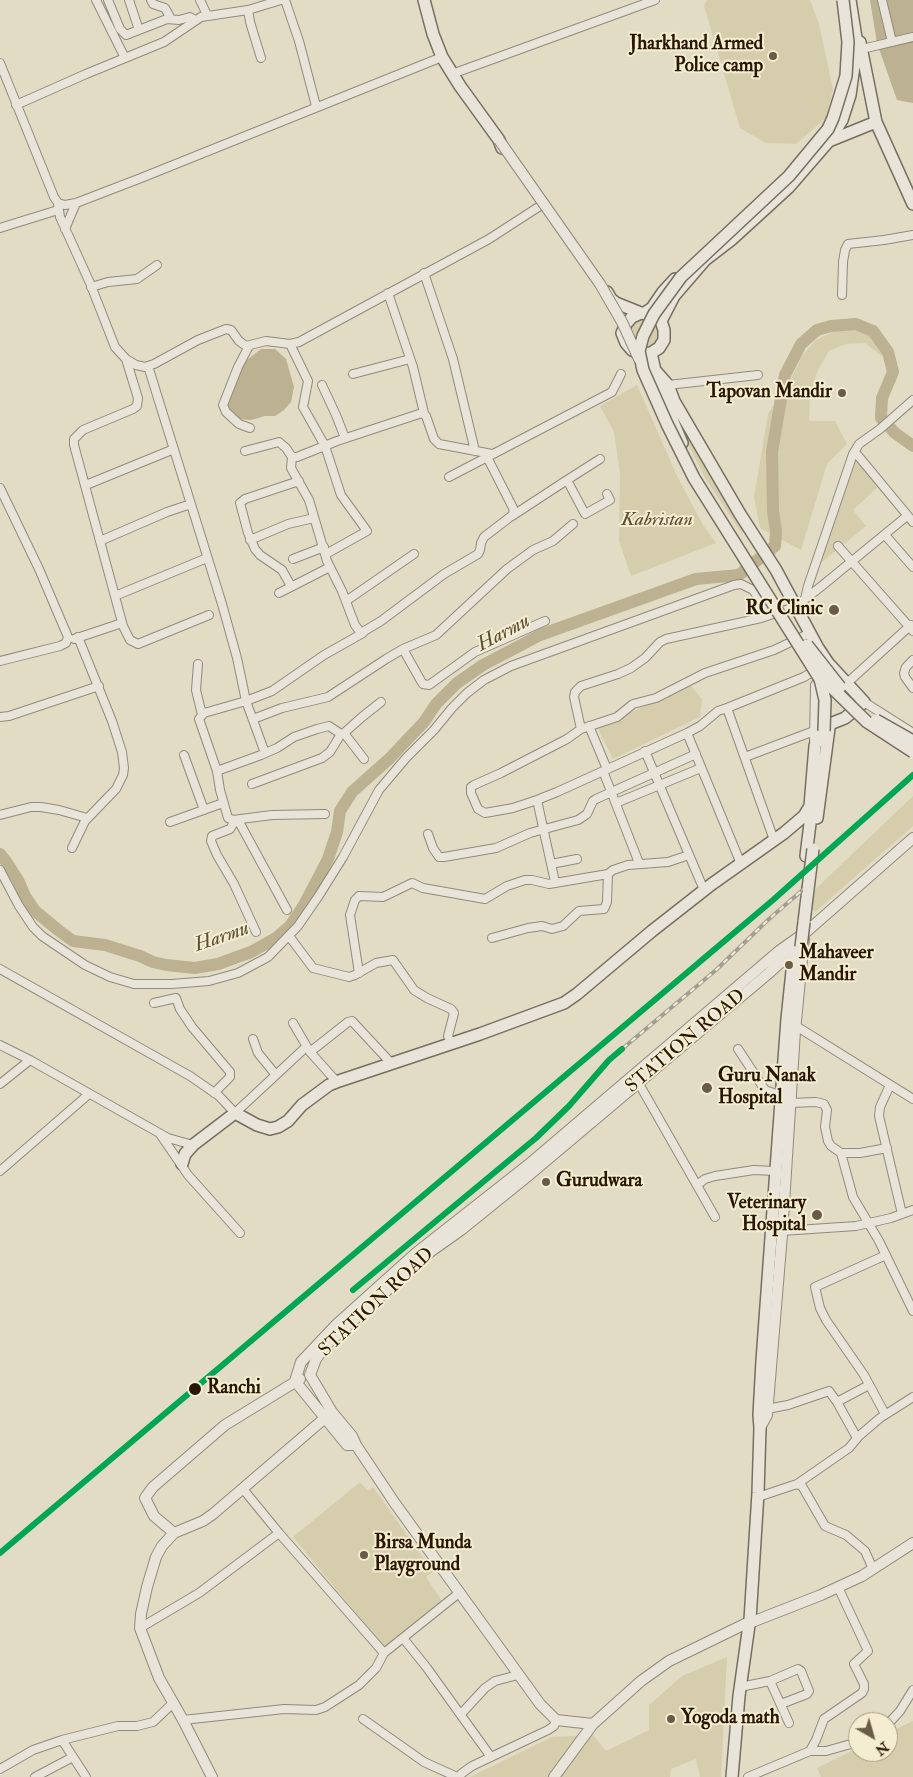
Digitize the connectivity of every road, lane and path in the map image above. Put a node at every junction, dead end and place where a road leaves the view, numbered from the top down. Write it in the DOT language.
graph roads {
  1 [pos="96,0"];
  2 [pos="108,0"];
  3 [pos="129,0"];
  4 [pos="150,0"];
  5 [pos="200,0"];
  6 [pos="283,0"];
  7 [pos="424,0"];
  8 [pos="656,0"];
  9 [pos="842,0"];
  10 [pos="849,0"];
  11 [pos="882,0"];
  12 [pos="248,10"];
  13 [pos="207,15"];
  14 [pos="853,16"];
  15 [pos="171,19"];
  16 [pos="195,20"];
  17 [pos="139,30"];
  18 [pos="913,37"];
  19 [pos="892,42"];
  20 [pos="862,49"];
  21 [pos="442,57"];
  22 [pos="125,58"];
  23 [pos="261,58"];
  24 [pos="0,63"];
  25 [pos="452,74"];
  26 [pos="16,105"];
  27 [pos="316,106"];
  28 [pos="876,122"];
  29 [pos="499,140"];
  30 [pos="828,142"];
  31 [pos="76,203"];
  32 [pos="913,204"];
  33 [pos="58,206"];
  34 [pos="540,206"];
  35 [pos="0,228"];
  36 [pos="65,229"];
  37 [pos="913,235"];
  38 [pos="157,265"];
  39 [pos="424,273"];
  40 [pos="91,287"];
  41 [pos="388,294"];
  42 [pos="842,295"];
  43 [pos="643,313"];
  44 [pos="661,322"];
  45 [pos="622,333"];
  46 [pos="290,344"];
  47 [pos="249,346"];
  48 [pos="651,353"];
  49 [pos="126,359"];
  50 [pos="410,359"];
  51 [pos="640,360"];
  52 [pos="148,366"];
  53 [pos="654,369"];
  54 [pos="353,374"];
  55 [pos="621,374"];
  56 [pos="758,375"];
  57 [pos="322,385"];
  58 [pos="668,385"];
  59 [pos="913,400"];
  60 [pos="424,414"];
  61 [pos="250,428"];
  62 [pos="345,438"];
  63 [pos="324,446"];
  64 [pos="174,449"];
  65 [pos="245,451"];
  66 [pos="475,451"];
  67 [pos="854,452"];
  68 [pos="489,455"];
  69 [pos="292,458"];
  70 [pos="600,459"];
  71 [pos="449,477"];
  72 [pos="567,480"];
  73 [pos="299,481"];
  74 [pos="86,486"];
  75 [pos="0,488"];
  76 [pos="607,494"];
  77 [pos="191,504"];
  78 [pos="512,516"];
  79 [pos="314,518"];
  80 [pos="910,519"];
  81 [pos="573,524"];
  82 [pos="885,535"];
  83 [pos="250,540"];
  84 [pos="100,541"];
  85 [pos="736,543"];
  86 [pos="838,546"];
  87 [pos="325,551"];
  88 [pos="414,554"];
  89 [pos="207,558"];
  90 [pos="293,559"];
  91 [pos="851,562"];
  92 [pos="913,567"];
  93 [pos="330,568"];
  94 [pos="291,586"];
  95 [pos="279,593"];
  96 [pos="115,596"];
  97 [pos="805,599"];
  98 [pos="346,601"];
  99 [pos="795,607"];
  100 [pos="771,614"];
  101 [pos="209,615"];
  102 [pos="545,621"];
  103 [pos="122,623"];
  104 [pos="912,627"];
  105 [pos="363,633"];
  106 [pos="810,633"];
  107 [pos="78,638"];
  108 [pos="67,641"];
  109 [pos="403,649"];
  110 [pos="913,660"];
  111 [pos="0,661"];
  112 [pos="828,663"];
  113 [pos="198,664"];
  114 [pos="846,684"];
  115 [pos="99,686"];
  116 [pos="913,688"];
  117 [pos="246,701"];
  118 [pos="381,702"];
  119 [pos="864,702"];
  120 [pos="727,708"];
  121 [pos="202,715"];
  122 [pos="0,717"];
  123 [pos="252,719"];
  124 [pos="585,728"];
  125 [pos="822,730"];
  126 [pos="687,733"];
  127 [pos="913,733"];
  128 [pos="342,734"];
  129 [pos="913,740"];
  130 [pos="815,746"];
  131 [pos="645,751"];
  132 [pos="913,752"];
  133 [pos="265,753"];
  134 [pos="696,754"];
  135 [pos="184,755"];
  136 [pos="745,757"];
  137 [pos="364,759"];
  138 [pos="701,768"];
  139 [pos="605,769"];
  140 [pos="217,771"];
  141 [pos="654,774"];
  142 [pos="252,784"];
  143 [pos="660,786"];
  144 [pos="611,792"];
  145 [pos="537,800"];
  146 [pos="223,802"];
  147 [pos="616,803"];
  148 [pos="204,810"];
  149 [pos="326,814"];
  150 [pos="0,815"];
  151 [pos="87,818"];
  152 [pos="236,820"];
  153 [pos="170,822"];
  154 [pos="542,830"];
  155 [pos="428,834"];
  156 [pos="913,838"];
  157 [pos="774,840"];
  158 [pos="72,848"];
  159 [pos="690,856"];
  160 [pos="577,859"];
  161 [pos="639,863"];
  162 [pos="550,864"];
  163 [pos="741,864"];
  164 [pos="0,870"];
  165 [pos="608,874"];
  166 [pos="555,882"];
  167 [pos="704,890"];
  168 [pos="287,910"];
  169 [pos="802,927"];
  170 [pos="256,932"];
  171 [pos="288,936"];
  172 [pos="492,938"];
  173 [pos="795,949"];
  174 [pos="0,969"];
  175 [pos="358,973"];
  176 [pos="154,1003"];
  177 [pos="293,1023"];
  178 [pos="796,1026"];
  179 [pos="253,1039"];
  180 [pos="451,1043"];
  181 [pos="0,1045"];
  182 [pos="738,1048"];
  183 [pos="308,1050"];
  184 [pos="30,1060"];
  185 [pos="391,1063"];
  186 [pos="276,1075"];
  187 [pos="337,1082"];
  188 [pos="638,1082"];
  189 [pos="0,1084"];
  190 [pos="890,1085"];
  191 [pos="214,1092"];
  192 [pos="89,1094"];
  193 [pos="779,1095"];
  194 [pos="913,1099"];
  195 [pos="790,1103"];
  196 [pos="234,1113"];
  197 [pos="159,1132"];
  198 [pos="193,1145"];
  199 [pos="887,1148"];
  200 [pos="841,1153"];
  201 [pos="182,1164"];
  202 [pos="0,1171"];
  203 [pos="775,1171"];
  204 [pos="697,1185"];
  205 [pos="913,1210"];
  206 [pos="902,1214"];
  207 [pos="716,1217"];
  208 [pos="869,1223"];
  209 [pos="782,1231"];
  210 [pos="240,1233"];
  211 [pos="886,1255"];
  212 [pos="913,1310"];
  213 [pos="310,1374"];
  214 [pos="295,1381"];
  215 [pos="869,1385"];
  216 [pos="913,1397"];
  217 [pos="837,1402"];
  218 [pos="767,1409"];
  219 [pos="885,1414"];
  220 [pos="328,1415"];
  221 [pos="760,1428"];
  222 [pos="857,1438"];
  223 [pos="797,1484"];
  224 [pos="243,1488"];
  225 [pos="758,1497"];
  226 [pos="174,1533"];
  227 [pos="279,1533"];
  228 [pos="913,1543"];
  229 [pos="874,1569"];
  230 [pos="838,1587"];
  231 [pos="460,1593"];
  232 [pos="749,1623"];
  233 [pos="140,1628"];
  234 [pos="403,1638"];
  235 [pos="384,1653"];
  236 [pos="518,1675"];
  237 [pos="770,1681"];
  238 [pos="740,1687"];
  239 [pos="913,1690"];
  240 [pos="173,1703"];
  241 [pos="781,1704"];
  242 [pos="898,1713"];
  243 [pos="461,1714"];
  244 [pos="363,1719"];
  245 [pos="183,1720"];
  246 [pos="556,1720"];
  247 [pos="789,1723"];
  248 [pos="592,1724"];
  249 [pos="62,1740"];
  250 [pos="848,1745"];
  251 [pos="810,1751"];
  252 [pos="73,1757"];
  253 [pos="491,1757"];
  254 [pos="0,1769"];
  255 [pos="35,1777"];
  256 [pos="86,1777"];
  257 [pos="212,1777"];
  258 [pos="459,1777"];
  259 [pos="554,1777"];
  260 [pos="732,1777"];
  261 [pos="748,1777"];
  1 -- 22 [label="street"];
  2 -- 17 [label="street"];
  3 -- 17 [label="street"];
  4 -- 15 [label="street"];
  5 -- 13 [label="street"];
  6 -- 12 [label="street"];
  6 -- 27 [label="street"];
  7 -- 21 [label="main road"];
  8 -- 25 [label="street"];
  9 -- 43 [label="main road"];
  9 -- 51 [label="main road, bridge"];
  10 -- 14 [label="main road"];
  10 -- 125 [label="main road, bridge"];
  11 -- 19 [label="street"];
  12 -- 13 [label="street"];
  12 -- 23 [label="street"];
  13 -- 16 [label="street"];
  14 -- 20 [label="main road"];
  14 -- 30 [label="main road"];
  15 -- 16 [label="street"];
  15 -- 17 [label="street"];
  16 -- 22 [label="street"];
  18 -- 19 [label="street"];
  19 -- 20 [label="street"];
  20 -- 28 [label="main road"];
  21 -- 25 [label="main road"];
  21 -- 27 [label="street"];
  22 -- 26 [label="street"];
  24 -- 26 [label="street"];
  25 -- 29 [label="main road"];
  26 -- 33 [label="street"];
  27 -- 31 [label="street"];
  28 -- 30 [label="main road"];
  28 -- 32 [label="main road"];
  29 -- 34 [label="main road"];
  29 -- 43 [label="main road"];
  29 -- 51 [label="street, bridge"];
  30 -- 44 [label="main road"];
  31 -- 33 [label="street"];
  31 -- 36 [label="street"];
  33 -- 35 [label="street"];
  33 -- 36 [label="street"];
  34 -- 39 [label="street"];
  34 -- 45 [label="main road"];
  36 -- 40 [label="street"];
  37 -- 42 [label="street"];
  38 -- 40 [label="street"];
  39 -- 41 [label="street"];
  39 -- 66 [label="street"];
  40 -- 49 [label="street"];
  41 -- 46 [label="street"];
  41 -- 50 [label="street"];
  43 -- 44 [label="main road"];
  43 -- 45 [label="main road"];
  44 -- 48 [label="main road"];
  45 -- 48 [label="main road"];
  45 -- 85 [label="main road"];
  46 -- 47 [label="street"];
  46 -- 63 [label="street"];
  47 -- 52 [label="street"];
  47 -- 61 [label="street"];
  48 -- 53 [label="main road"];
  49 -- 52 [label="street"];
  49 -- 74 [label="street"];
  50 -- 54 [label="street"];
  50 -- 60 [label="street"];
  51 -- 125 [label="main road, bridge"];
  52 -- 64 [label="street"];
  53 -- 58 [label="main road"];
  53 -- 85 [label="main road"];
  55 -- 68 [label="street"];
  56 -- 58 [label="street"];
  57 -- 62 [label="street"];
  58 -- 99 [label="main road"];
  59 -- 67 [label="street"];
  60 -- 62 [label="street"];
  60 -- 66 [label="street"];
  62 -- 63 [label="street"];
  63 -- 69 [label="street"];
  63 -- 87 [label="street"];
  64 -- 74 [label="street"];
  64 -- 77 [label="street"];
  65 -- 69 [label="street"];
  66 -- 68 [label="street"];
  67 -- 80 [label="street"];
  67 -- 97 [label="street"];
  68 -- 71 [label="street"];
  68 -- 78 [label="street"];
  69 -- 73 [label="street"];
  70 -- 72 [label="street"];
  72 -- 76 [label="street"];
  72 -- 78 [label="street"];
  73 -- 79 [label="street"];
  73 -- 83 [label="street"];
  74 -- 84 [label="street"];
  75 -- 108 [label="street"];
  77 -- 84 [label="street"];
  77 -- 89 [label="street"];
  78 -- 105 [label="street"];
  79 -- 83 [label="street"];
  79 -- 87 [label="street"];
  80 -- 82 [label="street"];
  81 -- 109 [label="street"];
  82 -- 91 [label="street"];
  82 -- 92 [label="street"];
  83 -- 94 [label="street"];
  84 -- 96 [label="street"];
  85 -- 129 [label="main road, bridge"];
  85 -- 132 [label="main road, bridge"];
  86 -- 91 [label="street"];
  87 -- 90 [label="street"];
  87 -- 93 [label="street"];
  88 -- 98 [label="street"];
  89 -- 96 [label="street"];
  89 -- 117 [label="street"];
  91 -- 97 [label="street"];
  91 -- 104 [label="street"];
  93 -- 94 [label="street"];
  93 -- 98 [label="street"];
  94 -- 95 [label="street"];
  96 -- 103 [label="street"];
  97 -- 99 [label="street"];
  98 -- 105 [label="street"];
  99 -- 100 [label="street"];
  99 -- 106 [label="main road"];
  100 -- 124 [label="street"];
  100 -- 171 [label="street"];
  101 -- 103 [label="street"];
  102 -- 109 [label="street"];
  103 -- 107 [label="street"];
  104 -- 114 [label="street"];
  105 -- 117 [label="street"];
  106 -- 112 [label="main road"];
  106 -- 124 [label="street"];
  107 -- 108 [label="street"];
  107 -- 115 [label="street"];
  108 -- 111 [label="street"];
  109 -- 123 [label="street"];
  110 -- 116 [label="street"];
  112 -- 114 [label="main road"];
  112 -- 120 [label="street"];
  112 -- 125 [label="street"];
  113 -- 121 [label="street"];
  114 -- 119 [label="main road"];
  115 -- 122 [label="street"];
  115 -- 151 [label="street"];
  117 -- 121 [label="street"];
  117 -- 123 [label="street"];
  118 -- 128 [label="street"];
  119 -- 127 [label="street"];
  119 -- 130 [label="main road"];
  120 -- 126 [label="street"];
  120 -- 136 [label="street"];
  121 -- 140 [label="street"];
  123 -- 133 [label="street"];
  124 -- 139 [label="street"];
  124 -- 145 [label="street"];
  125 -- 130 [label="street"];
  125 -- 136 [label="street"];
  125 -- 169 [label="main road"];
  126 -- 131 [label="street"];
  126 -- 134 [label="street"];
  128 -- 133 [label="street"];
  128 -- 137 [label="street"];
  128 -- 142 [label="street"];
  130 -- 157 [label="main road"];
  131 -- 139 [label="street"];
  131 -- 141 [label="street"];
  133 -- 140 [label="street"];
  134 -- 138 [label="street"];
  134 -- 141 [label="street"];
  135 -- 148 [label="street"];
  136 -- 157 [label="street"];
  138 -- 143 [label="street"];
  138 -- 163 [label="street"];
  139 -- 144 [label="street"];
  139 -- 145 [label="street"];
  140 -- 146 [label="street"];
  141 -- 143 [label="street"];
  141 -- 144 [label="street"];
  143 -- 147 [label="street"];
  143 -- 159 [label="street"];
  144 -- 147 [label="street"];
  144 -- 154 [label="street"];
  145 -- 154 [label="street"];
  146 -- 148 [label="street"];
  146 -- 152 [label="street"];
  147 -- 161 [label="street"];
  148 -- 153 [label="street"];
  149 -- 152 [label="street"];
  150 -- 151 [label="street"];
  151 -- 158 [label="street"];
  152 -- 168 [label="street"];
  152 -- 170 [label="street"];
  154 -- 155 [label="street"];
  154 -- 162 [label="street"];
  156 -- 169 [label="street"];
  157 -- 163 [label="main road"];
  159 -- 161 [label="street"];
  159 -- 167 [label="street"];
  160 -- 162 [label="street"];
  161 -- 165 [label="street"];
  162 -- 166 [label="street"];
  163 -- 167 [label="main road"];
  164 -- 171 [label="street"];
  165 -- 166 [label="street"];
  165 -- 172 [label="street"];
  166 -- 175 [label="street"];
  167 -- 180 [label="main road"];
  169 -- 173 [label="main road"];
  169 -- 178 [label="street"];
  171 -- 175 [label="street"];
  173 -- 188 [label="street, STATION ROAD"];
  173 -- 193 [label="street"];
  173 -- 214 [label="street"];
  173 -- 221 [label="main road"];
  173 -- 221 [label="main road"];
  174 -- 191 [label="street"];
  175 -- 180 [label="street"];
  176 -- 191 [label="street"];
  177 -- 183 [label="street"];
  178 -- 190 [label="street"];
  178 -- 195 [label="street"];
  179 -- 186 [label="street"];
  180 -- 185 [label="main road"];
  181 -- 184 [label="street"];
  182 -- 193 [label="street"];
  183 -- 185 [label="street"];
  183 -- 186 [label="street"];
  183 -- 187 [label="street"];
  184 -- 189 [label="street"];
  184 -- 192 [label="street"];
  185 -- 187 [label="main road"];
  186 -- 196 [label="street"];
  187 -- 196 [label="main road"];
  188 -- 204 [label="street"];
  188 -- 213 [label="street, STATION ROAD"];
  190 -- 194 [label="street"];
  190 -- 199 [label="street"];
  191 -- 196 [label="street"];
  192 -- 197 [label="street"];
  192 -- 202 [label="street"];
  193 -- 203 [label="street"];
  195 -- 200 [label="street"];
  195 -- 209 [label="street"];
  196 -- 198 [label="main road"];
  197 -- 198 [label="street"];
  197 -- 201 [label="street"];
  198 -- 201 [label="main road"];
  199 -- 200 [label="street"];
  199 -- 206 [label="street"];
  200 -- 208 [label="street"];
  201 -- 210 [label="street"];
  203 -- 204 [label="street"];
  203 -- 221 [label="street"];
  204 -- 207 [label="street"];
  205 -- 206 [label="street"];
  206 -- 208 [label="street"];
  208 -- 209 [label="street"];
  208 -- 211 [label="street"];
  209 -- 218 [label="street"];
  211 -- 212 [label="street"];
  211 -- 215 [label="street"];
  213 -- 214 [label="street"];
  213 -- 220 [label="street, STATION ROAD"];
  214 -- 220 [label="street"];
  214 -- 226 [label="street"];
  215 -- 217 [label="street"];
  215 -- 219 [label="street"];
  216 -- 219 [label="street"];
  217 -- 218 [label="street"];
  217 -- 222 [label="street"];
  218 -- 221 [label="street"];
  219 -- 222 [label="street"];
  220 -- 224 [label="street"];
  220 -- 231 [label="street"];
  221 -- 225 [label="main road"];
  222 -- 223 [label="street"];
  223 -- 225 [label="street"];
  223 -- 229 [label="street"];
  224 -- 226 [label="street"];
  224 -- 227 [label="street"];
  225 -- 232 [label="main road"];
  226 -- 233 [label="street"];
  227 -- 233 [label="street"];
  227 -- 235 [label="street"];
  228 -- 229 [label="street"];
  229 -- 230 [label="street"];
  230 -- 232 [label="street"];
  230 -- 251 [label="street"];
  231 -- 234 [label="street"];
  231 -- 236 [label="street"];
  232 -- 238 [label="main road"];
  232 -- 248 [label="street"];
  233 -- 240 [label="street"];
  234 -- 235 [label="street"];
  234 -- 243 [label="street"];
  235 -- 245 [label="street"];
  236 -- 243 [label="street"];
  236 -- 246 [label="street"];
  237 -- 238 [label="street"];
  237 -- 241 [label="street"];
  237 -- 241 [label="street"];
  238 -- 260 [label="main road"];
  239 -- 242 [label="street"];
  240 -- 245 [label="street"];
  240 -- 249 [label="street"];
  241 -- 247 [label="street"];
  243 -- 253 [label="street"];
  244 -- 258 [label="street"];
  245 -- 257 [label="street"];
  246 -- 248 [label="street"];
  246 -- 253 [label="street"];
  248 -- 259 [label="street"];
  249 -- 252 [label="street"];
  249 -- 254 [label="street"];
  250 -- 251 [label="street"];
  251 -- 261 [label="street"];
  252 -- 255 [label="street"];
  252 -- 256 [label="street"];
  253 -- 258 [label="street"];
}
